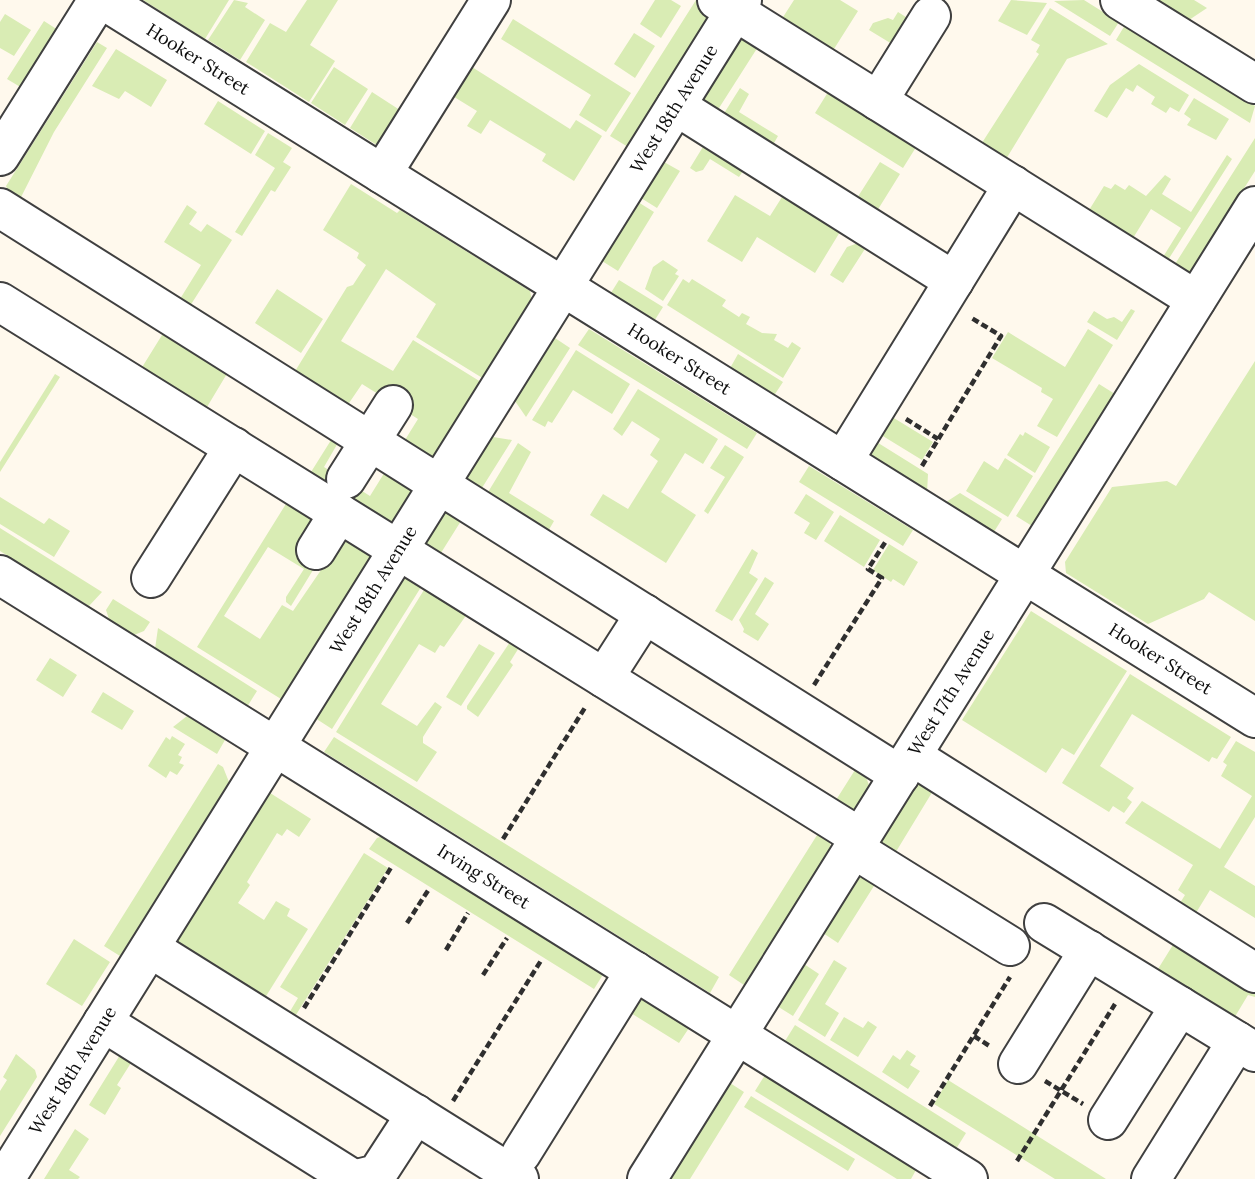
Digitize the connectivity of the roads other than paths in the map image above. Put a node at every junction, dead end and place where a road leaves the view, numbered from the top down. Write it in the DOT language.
graph roads {
  1 [pos="101,0"];
  2 [pos="491,0"];
  3 [pos="1121,0"];
  4 [pos="731,4"];
  5 [pos="931,16"];
  6 [pos="1255,84"];
  7 [pos="878,101"];
  8 [pos="676,106"];
  9 [pos="0,156"];
  10 [pos="382,174"];
  11 [pos="1013,185"];
  12 [pos="1255,206"];
  13 [pos="0,208"];
  14 [pos="563,286"];
  15 [pos="948,290"];
  16 [pos="1196,300"];
  17 [pos="0,302"];
  18 [pos="393,405"];
  19 [pos="370,441"];
  20 [pos="234,447"];
  21 [pos="843,461"];
  22 [pos="439,484"];
  23 [pos="342,496"];
  24 [pos="316,550"];
  25 [pos="398,550"];
  26 [pos="1025,574"];
  27 [pos="0,575"];
  28 [pos="151,578"];
  29 [pos="645,614"];
  30 [pos="604,678"];
  31 [pos="1255,718"];
  32 [pos="275,747"];
  33 [pos="906,765"];
  34 [pos="857,843"];
  35 [pos="1044,923"];
  36 [pos="150,948"];
  37 [pos="1089,950"];
  38 [pos="1013,957"];
  39 [pos="635,971"];
  40 [pos="1255,973"];
  41 [pos="1180,1006"];
  42 [pos="103,1022"];
  43 [pos="738,1036"];
  44 [pos="1246,1046"];
  45 [pos="1018,1064"];
  46 [pos="1108,1120"];
  47 [pos="426,1121"];
  48 [pos="520,1167"];
  49 [pos="5,1179"];
  50 [pos="355,1179"];
  51 [pos="647,1179"];
  52 [pos="968,1179"];
  53 [pos="1151,1179"];
  1 -- 9 [label="street"];
  1 -- 10 [label="street, Hooker Street"];
  2 -- 10 [label="street"];
  3 -- 6 [label="street"];
  4 -- 7 [label="street"];
  4 -- 8 [label="street, West 18th Avenue"];
  5 -- 7 [label="street"];
  7 -- 11 [label="street"];
  8 -- 14 [label="street, West 18th Avenue"];
  8 -- 15 [label="street"];
  10 -- 14 [label="street, Hooker Street"];
  11 -- 15 [label="street"];
  11 -- 16 [label="street"];
  12 -- 16 [label="street, West 17th Avenue"];
  13 -- 19 [label="street"];
  14 -- 21 [label="street, Hooker Street"];
  14 -- 22 [label="street, West 18th Avenue"];
  15 -- 21 [label="street"];
  16 -- 26 [label="street, West 17th Avenue"];
  17 -- 20 [label="street"];
  18 -- 19 [label="street"];
  19 -- 22 [label="street"];
  19 -- 23 [label="street"];
  20 -- 23 [label="street"];
  20 -- 28 [label="street"];
  21 -- 26 [label="street, Hooker Street"];
  22 -- 25 [label="street, West 18th Avenue"];
  22 -- 29 [label="street"];
  23 -- 24 [label="street"];
  23 -- 25 [label="street"];
  25 -- 30 [label="street"];
  25 -- 32 [label="street, West 18th Avenue"];
  26 -- 31 [label="street, Hooker Street"];
  26 -- 33 [label="street, West 17th Avenue"];
  27 -- 32 [label="street, Irving Street"];
  29 -- 30 [label="street"];
  29 -- 33 [label="street"];
  30 -- 34 [label="street"];
  32 -- 36 [label="street, West 18th Avenue"];
  32 -- 39 [label="street, Irving Street"];
  33 -- 34 [label="street, West 17th Avenue"];
  33 -- 40 [label="street"];
  34 -- 38 [label="street"];
  34 -- 43 [label="street, West 17th Avenue"];
  35 -- 37 [label="street"];
  36 -- 42 [label="street, West 18th Avenue"];
  36 -- 47 [label="street"];
  37 -- 41 [label="street"];
  37 -- 45 [label="street"];
  39 -- 43 [label="street, Irving Street"];
  39 -- 48 [label="street"];
  41 -- 44 [label="street"];
  41 -- 46 [label="street"];
  42 -- 49 [label="street, West 18th Avenue"];
  42 -- 50 [label="street"];
  43 -- 51 [label="street, West 17th Avenue"];
  43 -- 52 [label="street, Irving Street"];
  44 -- 53 [label="street"];
  47 -- 48 [label="street"];
  47 -- 50 [label="street"];
}
